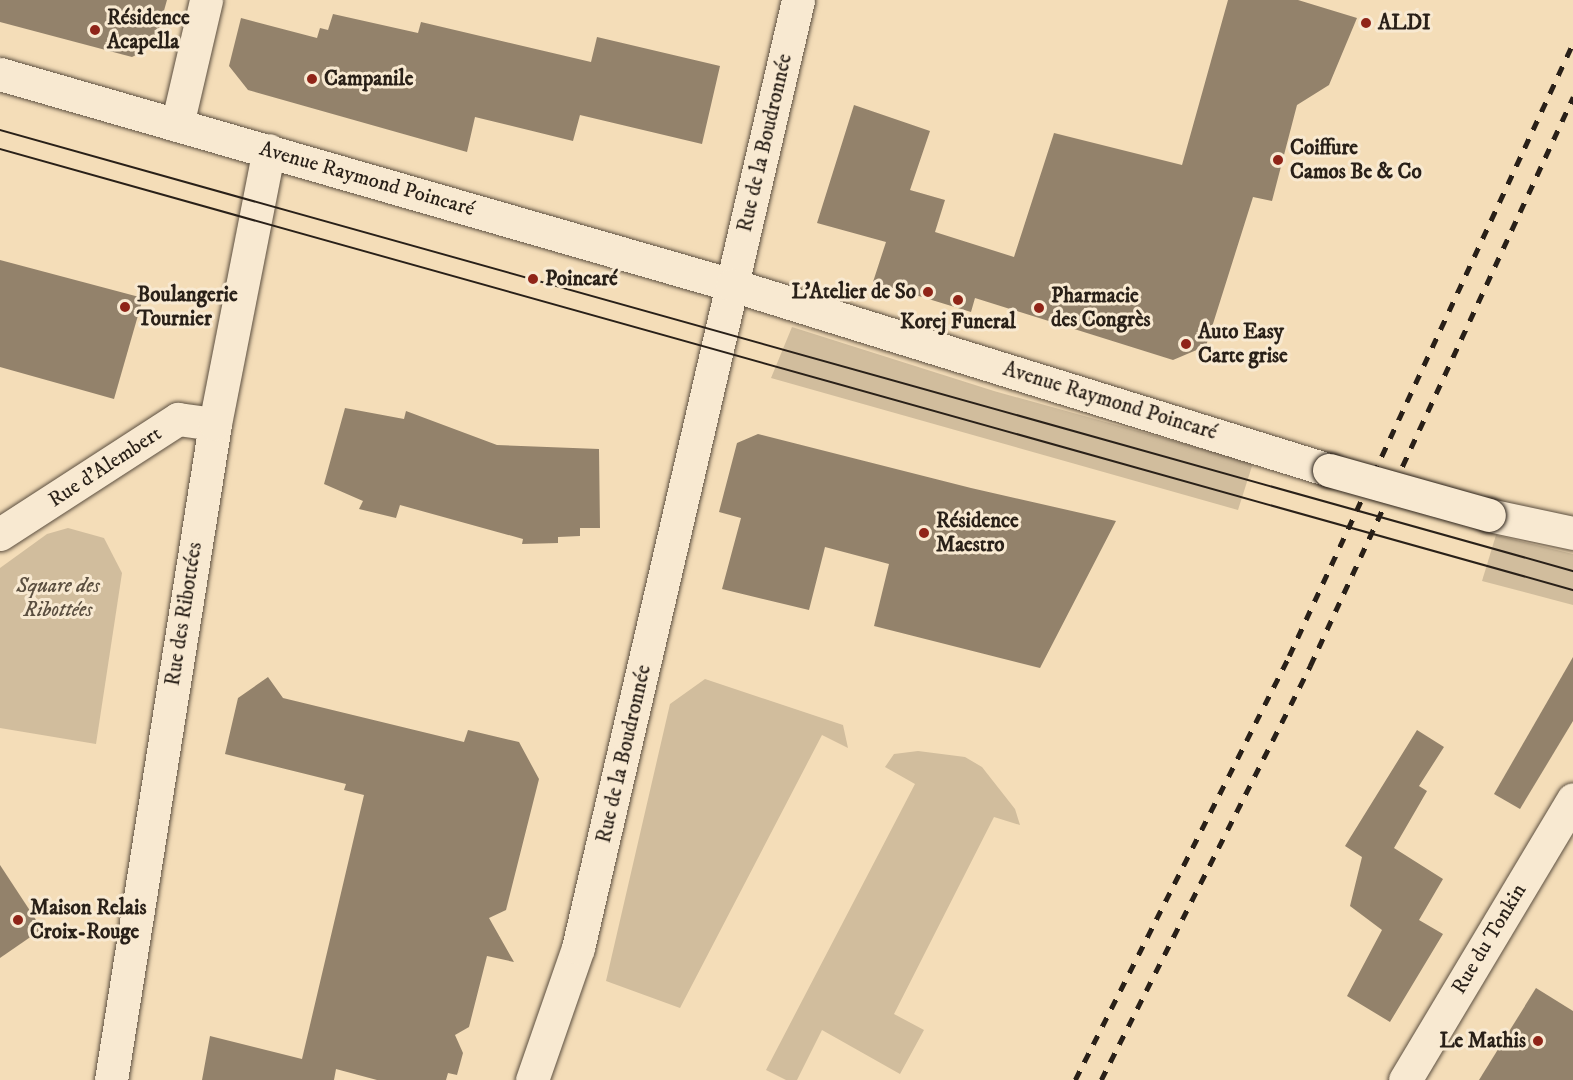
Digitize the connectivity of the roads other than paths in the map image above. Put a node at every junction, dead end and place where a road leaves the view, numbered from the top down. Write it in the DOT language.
graph roads {
  1 [pos="206,0"];
  2 [pos="798,0"];
  3 [pos="0,74"];
  4 [pos="177,125"];
  5 [pos="269,150"];
  6 [pos="732,285"];
  7 [pos="215,424"];
  8 [pos="1573,533"];
  9 [pos="0,534"];
  10 [pos="1573,799"];
  11 [pos="111,1080"];
  12 [pos="532,1080"];
  13 [pos="1405,1080"];
  1 -- 4 [label="street"];
  2 -- 6 [label="street, Rue de la Boudronnée"];
  3 -- 4 [label="street, Avenue Raymond Poincaré"];
  4 -- 5 [label="street, Avenue Raymond Poincaré"];
  5 -- 6 [label="street, Avenue Raymond Poincaré"];
  5 -- 7 [label="street, Rue des Ribottées"];
  6 -- 8 [label="street, Avenue Raymond Poincaré, bridge"];
  6 -- 12 [label="street, Rue de la Boudronnée"];
  7 -- 9 [label="street, Rue d'Alembert"];
  7 -- 11 [label="street, Rue des Ribottées"];
  10 -- 13 [label="street, Rue du Tonkin"];
}
